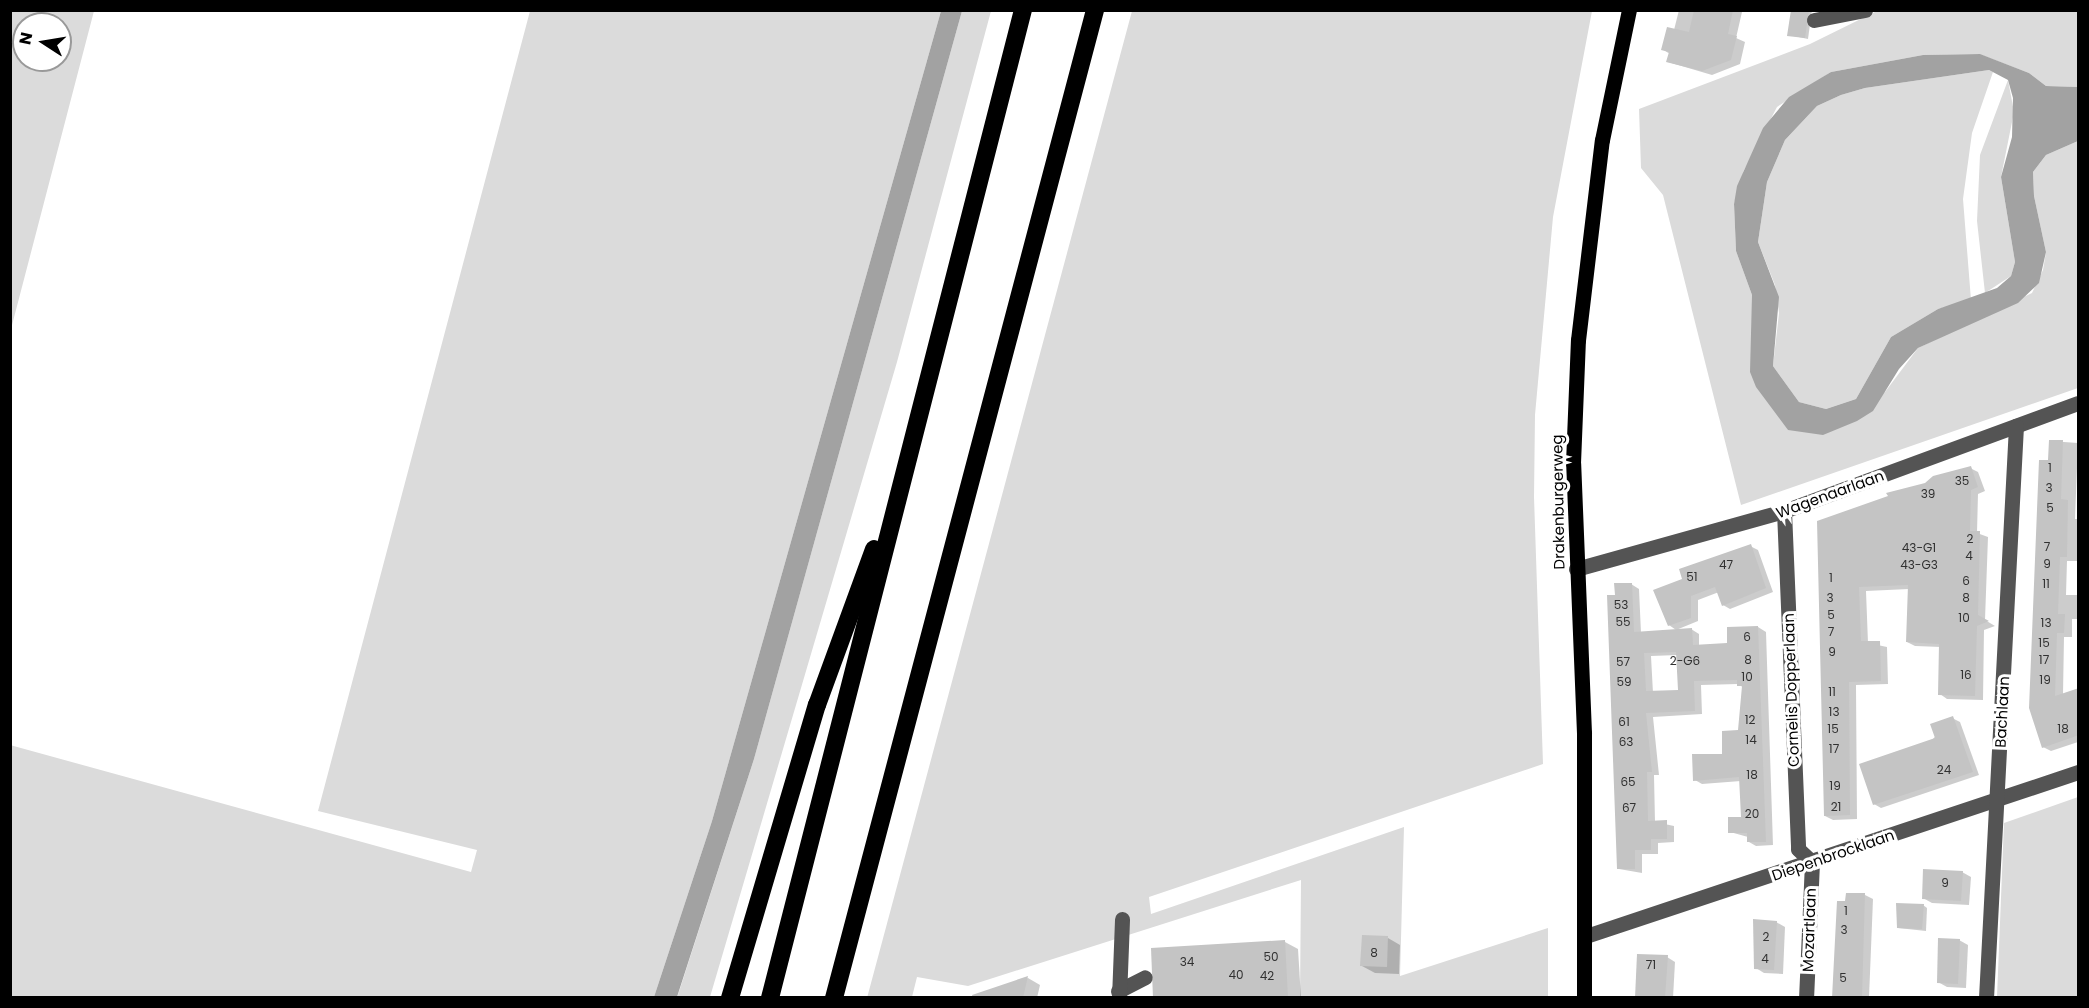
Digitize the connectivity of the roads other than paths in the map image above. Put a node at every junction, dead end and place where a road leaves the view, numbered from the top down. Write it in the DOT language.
graph roads {
  1 [pos="1023,10"];
  2 [pos="1095,10"];
  3 [pos="1629,10"];
  4 [pos="1865,10"];
  5 [pos="1814,20"];
  6 [pos="2079,403"];
  7 [pos="2016,426"];
  8 [pos="903,468"];
  9 [pos="1784,511"];
  10 [pos="1576,569"];
  11 [pos="2079,772"];
  12 [pos="1997,800"];
  13 [pos="1812,862"];
  14 [pos="1122,919"];
  15 [pos="1586,936"];
  16 [pos="1145,977"];
  17 [pos="1119,994"];
  18 [pos="730,998"];
  19 [pos="770,998"];
  20 [pos="834,998"];
  21 [pos="1584,998"];
  22 [pos="1806,998"];
  23 [pos="1986,998"];
  1 -- 8 [label="highway"];
  2 -- 20 [label="highway"];
  3 -- 10 [label="main road, Drakenburgerweg"];
  4 -- 5 [label="street"];
  6 -- 7 [label="street, Wagenaarlaan"];
  7 -- 9 [label="street, Wagenaarlaan"];
  7 -- 12 [label="street, Bachlaan"];
  8 -- 18 [label="highway"];
  8 -- 19 [label="highway"];
  9 -- 10 [label="street, Wagenaarlaan"];
  9 -- 13 [label="street, Cornelis Dopperlaan"];
  10 -- 15 [label="main road, Drakenburgerweg"];
  11 -- 12 [label="street, Diepenbrocklaan"];
  12 -- 13 [label="street, Diepenbrocklaan"];
  12 -- 23 [label="street, Bachlaan"];
  13 -- 15 [label="street, Diepenbrocklaan"];
  13 -- 22 [label="street, Mozartlaan"];
  14 -- 17 [label="street"];
  15 -- 21 [label="main road, Drakenburgerweg"];
  16 -- 17 [label="street"];
}
